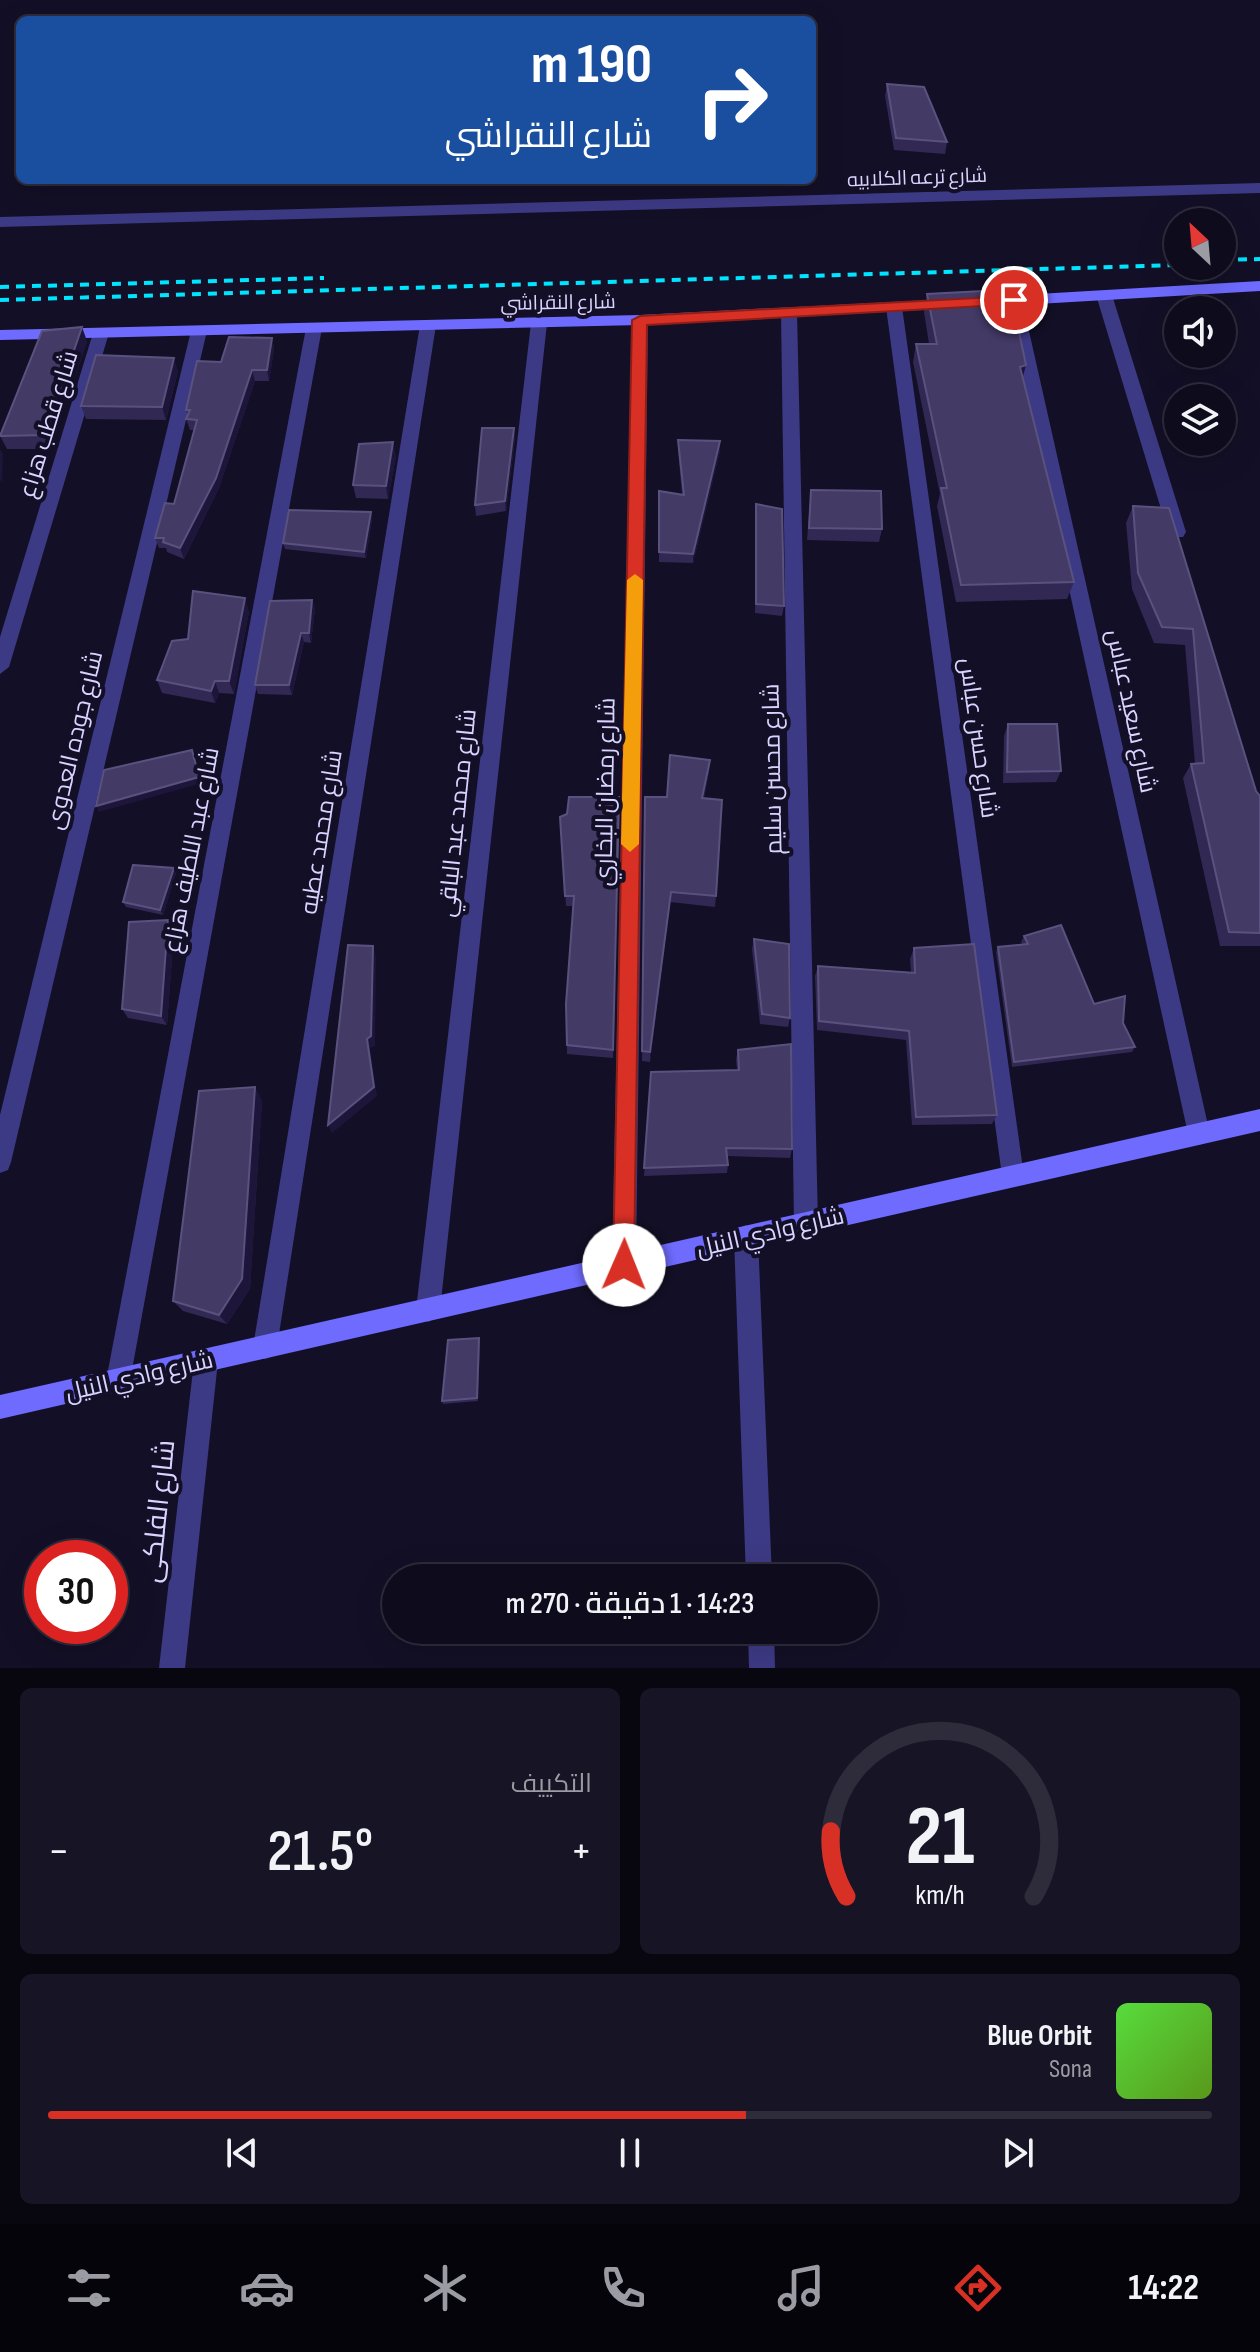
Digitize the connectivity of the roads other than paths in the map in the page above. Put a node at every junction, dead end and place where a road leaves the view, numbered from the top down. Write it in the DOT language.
graph roads {
  1 [pos="1260,188"];
  2 [pos="0,222"];
  3 [pos="1260,286"];
  4 [pos="1104,295"];
  5 [pos="1014,300"];
  6 [pos="894,307"];
  7 [pos="789,313"];
  8 [pos="640,320"];
  9 [pos="539,323"];
  10 [pos="428,325"];
  11 [pos="314,328"];
  12 [pos="199,331"];
  13 [pos="101,333"];
  14 [pos="0,335"];
  15 [pos="1182,550"];
  16 [pos="0,667"];
  17 [pos="1260,1120"];
  18 [pos="1199,1134"];
  19 [pos="0,1162"];
  20 [pos="1013,1176"];
  21 [pos="806,1224"];
  22 [pos="746,1237"];
  23 [pos="624,1265"];
  24 [pos="428,1310"];
  25 [pos="265,1347"];
  26 [pos="206,1361"];
  27 [pos="118,1381"];
  28 [pos="0,1407"];
  29 [pos="758,1564"];
  30 [pos="761,1644"];
  31 [pos="172,1668"];
  32 [pos="762,1668"];
  1 -- 2 [label="street, شارع ترعه الكلابيه"];
  3 -- 4 [label="street, شارع النقراشي"];
  4 -- 5 [label="street, شارع النقراشي"];
  4 -- 15 [label="street"];
  5 -- 6 [label="street, شارع النقراشي"];
  5 -- 18 [label="street, شارع سعيد عباس"];
  6 -- 7 [label="street, شارع النقراشي"];
  6 -- 20 [label="street, شارع حسن عباس"];
  7 -- 8 [label="street, شارع النقراشي"];
  7 -- 21 [label="street, شارع محسن سليم"];
  8 -- 9 [label="street, شارع النقراشي"];
  8 -- 23 [label="street, شارع رمضان البخاري"];
  9 -- 10 [label="street, شارع النقراشي"];
  9 -- 24 [label="street, شارع محمد عبد الباقي"];
  10 -- 11 [label="street, شارع النقراشي"];
  10 -- 25 [label="street, شارع محمد عطيه"];
  11 -- 12 [label="street, شارع النقراشي"];
  11 -- 27 [label="street, شارع عبد اللطيف هزاع"];
  12 -- 13 [label="street, شارع النقراشي"];
  12 -- 19 [label="street, شارع جوده العدوى"];
  13 -- 14 [label="street, شارع النقراشي"];
  13 -- 16 [label="street, شارع قطب هزاع"];
  17 -- 18 [label="street, شارع وادي النيل"];
  18 -- 20 [label="street, شارع وادي النيل"];
  20 -- 21 [label="street, شارع وادي النيل"];
  21 -- 22 [label="street, شارع وادي النيل"];
  22 -- 23 [label="street, شارع وادي النيل"];
  22 -- 29 [label="street"];
  23 -- 24 [label="street, شارع وادي النيل"];
  24 -- 25 [label="street, شارع وادي النيل"];
  25 -- 26 [label="street, شارع وادي النيل"];
  26 -- 27 [label="street, شارع وادي النيل"];
  26 -- 31 [label="street, شارع الفلكى"];
  27 -- 28 [label="street, شارع وادي النيل"];
  30 -- 32 [label="street"];
}
